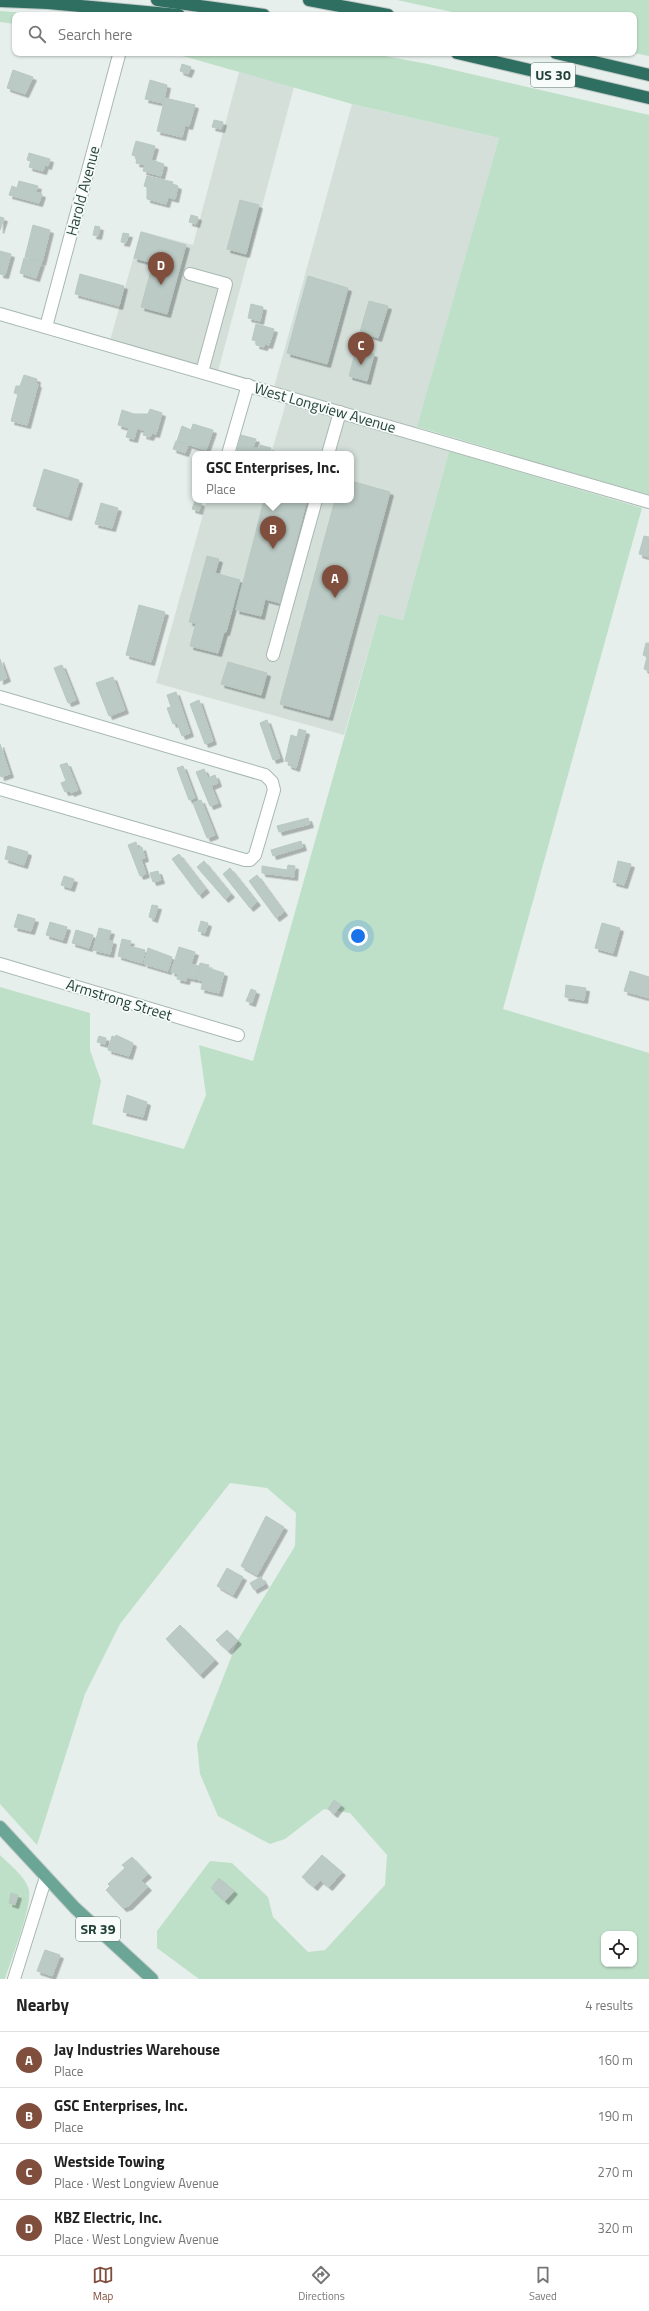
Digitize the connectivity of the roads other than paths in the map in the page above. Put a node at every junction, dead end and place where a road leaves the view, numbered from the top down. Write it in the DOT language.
graph roads {
  1 [pos="157,0"];
  2 [pos="309,0"];
  3 [pos="0,1"];
  4 [pos="146,12"];
  5 [pos="243,12"];
  6 [pos="372,12"];
  7 [pos="119,56"];
  8 [pos="470,56"];
  9 [pos="569,56"];
  10 [pos="649,75"];
  11 [pos="649,98"];
  12 [pos="190,274"];
  13 [pos="0,314"];
  14 [pos="46,327"];
  15 [pos="202,372"];
  16 [pos="248,385"];
  17 [pos="340,412"];
  18 [pos="229,451"];
  19 [pos="329,451"];
  20 [pos="649,502"];
  21 [pos="315,503"];
  22 [pos="273,655"];
  23 [pos="0,697"];
  24 [pos="0,789"];
  25 [pos="0,964"];
  26 [pos="238,1035"];
  27 [pos="0,1827"];
  28 [pos="46,1877"];
  29 [pos="14,1979"];
  30 [pos="152,1979"];
  1 -- 5 [label="highway"];
  2 -- 6 [label="highway"];
  3 -- 4 [label="highway"];
  7 -- 14 [label="street, Harold Avenue"];
  8 -- 11 [label="highway, US 30"];
  9 -- 10 [label="highway, US 30"];
  12 -- 15 [label="street"];
  13 -- 14 [label="street, West Longview Avenue"];
  14 -- 15 [label="street, West Longview Avenue"];
  15 -- 16 [label="street, West Longview Avenue"];
  16 -- 17 [label="street, West Longview Avenue"];
  16 -- 18 [label="street"];
  17 -- 19 [label="street"];
  17 -- 20 [label="street, West Longview Avenue"];
  21 -- 22 [label="street"];
  23 -- 24 [label="street"];
  25 -- 26 [label="street, Armstrong Street"];
  27 -- 28 [label="main road, SR 39"];
  28 -- 29 [label="street"];
  28 -- 30 [label="main road, SR 39"];
}
